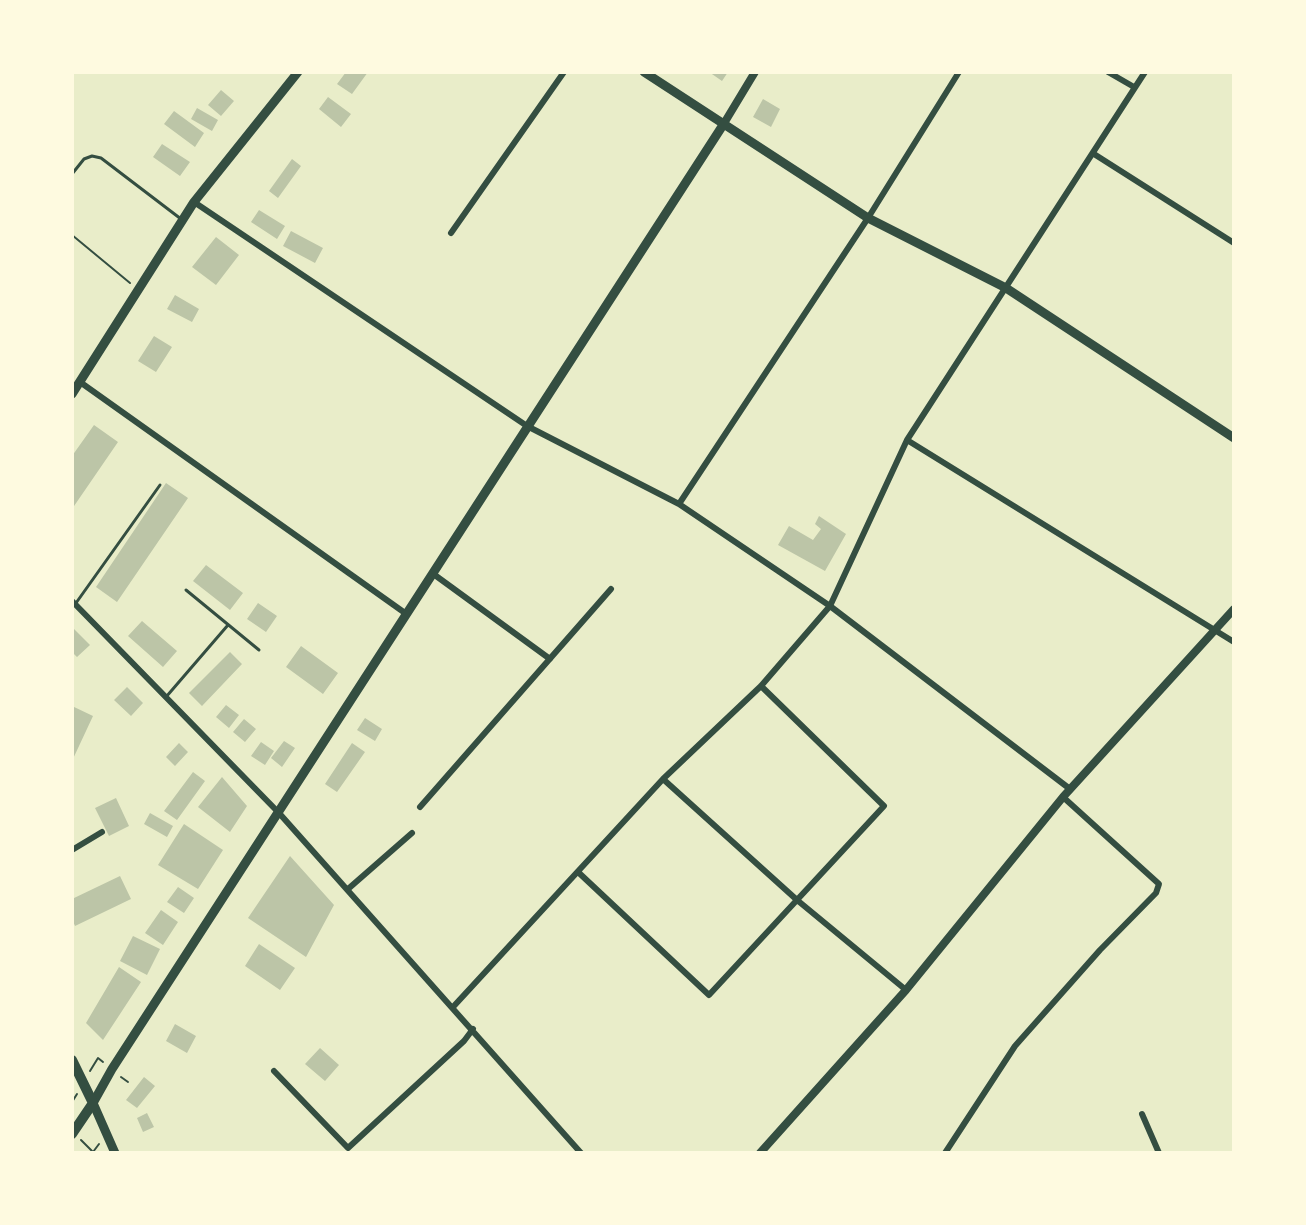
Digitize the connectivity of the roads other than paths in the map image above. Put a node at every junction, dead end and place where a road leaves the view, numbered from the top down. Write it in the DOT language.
graph roads {
  1 [pos="298,72"];
  2 [pos="564,72"];
  3 [pos="644,72"];
  4 [pos="755,72"];
  5 [pos="959,72"];
  6 [pos="1108,72"];
  7 [pos="1145,72"];
  8 [pos="1134,87"];
  9 [pos="723,124"];
  10 [pos="1094,154"];
  11 [pos="72,174"];
  12 [pos="194,202"];
  13 [pos="868,218"];
  14 [pos="182,220"];
  15 [pos="451,233"];
  16 [pos="1234,243"];
  17 [pos="1006,288"];
  18 [pos="80,382"];
  19 [pos="72,394"];
  20 [pos="527,426"];
  21 [pos="1234,438"];
  22 [pos="907,440"];
  23 [pos="160,485"];
  24 [pos="679,504"];
  25 [pos="432,573"];
  26 [pos="612,589"];
  27 [pos="186,590"];
  28 [pos="74,603"];
  29 [pos="830,606"];
  30 [pos="1234,609"];
  31 [pos="405,613"];
  32 [pos="228,625"];
  33 [pos="1218,630"];
  34 [pos="1234,642"];
  35 [pos="259,650"];
  36 [pos="550,659"];
  37 [pos="761,686"];
  38 [pos="166,697"];
  39 [pos="663,779"];
  40 [pos="1070,789"];
  41 [pos="1063,797"];
  42 [pos="420,807"];
  43 [pos="279,813"];
  44 [pos="102,832"];
  45 [pos="412,832"];
  46 [pos="72,850"];
  47 [pos="578,872"];
  48 [pos="348,889"];
  49 [pos="797,900"];
  50 [pos="906,990"];
  51 [pos="453,1007"];
  52 [pos="473,1029"];
  53 [pos="72,1060"];
  54 [pos="274,1071"];
  55 [pos="93,1103"];
  56 [pos="1142,1113"];
  57 [pos="72,1134"];
  58 [pos="115,1153"];
  59 [pos="581,1153"];
  60 [pos="760,1153"];
  61 [pos="945,1153"];
  62 [pos="1159,1153"];
  1 -- 12 [label="main road"];
  2 -- 15 [label="street"];
  3 -- 9 [label="main road"];
  4 -- 9 [label="street"];
  5 -- 13 [label="street"];
  6 -- 8 [label="street"];
  7 -- 8 [label="street"];
  8 -- 10 [label="street"];
  9 -- 13 [label="main road"];
  9 -- 20 [label="main road"];
  10 -- 16 [label="street"];
  10 -- 17 [label="street"];
  11 -- 14 [label="lane"];
  12 -- 14 [label="main road"];
  12 -- 20 [label="street"];
  13 -- 17 [label="main road"];
  13 -- 24 [label="street"];
  14 -- 18 [label="main road"];
  17 -- 21 [label="main road"];
  17 -- 22 [label="street"];
  18 -- 19 [label="main road"];
  18 -- 31 [label="street"];
  20 -- 24 [label="street"];
  20 -- 25 [label="main road"];
  22 -- 29 [label="street"];
  22 -- 33 [label="street"];
  23 -- 28 [label="lane"];
  24 -- 29 [label="street"];
  25 -- 31 [label="main road"];
  25 -- 36 [label="street"];
  26 -- 36 [label="street"];
  27 -- 32 [label="lane"];
  28 -- 38 [label="street"];
  29 -- 37 [label="street"];
  29 -- 40 [label="street"];
  30 -- 33 [label="street"];
  31 -- 43 [label="main road"];
  32 -- 35 [label="lane"];
  32 -- 38 [label="lane"];
  33 -- 34 [label="street"];
  33 -- 40 [label="street"];
  36 -- 42 [label="street"];
  37 -- 39 [label="street"];
  37 -- 49 [label="street"];
  38 -- 43 [label="street"];
  39 -- 47 [label="street"];
  39 -- 49 [label="street"];
  40 -- 41 [label="street"];
  41 -- 50 [label="street"];
  41 -- 61 [label="street"];
  43 -- 48 [label="street"];
  43 -- 55 [label="main road"];
  44 -- 46 [label="street"];
  45 -- 48 [label="street"];
  47 -- 49 [label="street"];
  47 -- 51 [label="street"];
  48 -- 51 [label="street"];
  49 -- 50 [label="street"];
  50 -- 60 [label="street"];
  51 -- 52 [label="street"];
  52 -- 54 [label="street"];
  52 -- 59 [label="street"];
  53 -- 55 [label="main road"];
  55 -- 57 [label="main road"];
  55 -- 58 [label="main road"];
  56 -- 62 [label="street"];
}
